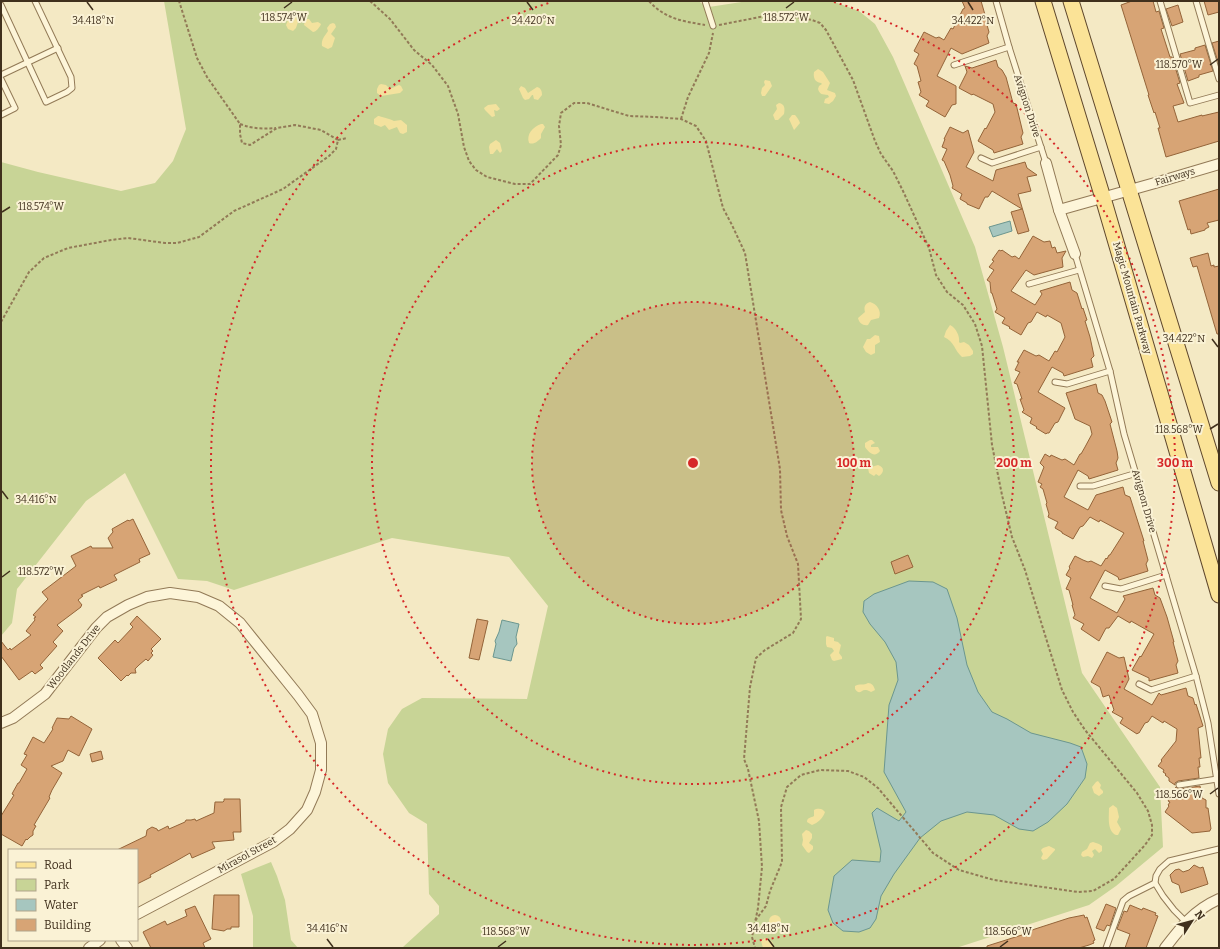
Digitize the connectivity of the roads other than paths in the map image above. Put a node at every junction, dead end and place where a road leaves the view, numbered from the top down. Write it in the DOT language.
graph roads {
  1 [pos="35,1"];
  2 [pos="996,1"];
  3 [pos="1043,1"];
  4 [pos="1071,1"];
  5 [pos="1160,1"];
  6 [pos="1196,1"];
  7 [pos="706,2"];
  8 [pos="1,5"];
  9 [pos="713,26"];
  10 [pos="1009,47"];
  11 [pos="58,48"];
  12 [pos="28,62"];
  13 [pos="954,65"];
  14 [pos="1,75"];
  15 [pos="1219,78"];
  16 [pos="1,79"];
  17 [pos="1219,95"];
  18 [pos="1,114"];
  19 [pos="1041,148"];
  20 [pos="981,158"];
  21 [pos="1046,163"];
  22 [pos="1219,164"];
  23 [pos="1130,190"];
  24 [pos="1103,198"];
  25 [pos="1059,210"];
  26 [pos="1075,254"];
  27 [pos="1079,270"];
  28 [pos="1029,284"];
  29 [pos="1110,372"];
  30 [pos="1055,382"];
  31 [pos="1136,473"];
  32 [pos="1219,483"];
  33 [pos="1080,486"];
  34 [pos="1166,575"];
  35 [pos="1105,586"];
  36 [pos="1219,595"];
  37 [pos="198,597"];
  38 [pos="1196,676"];
  39 [pos="1139,684"];
  40 [pos="1,723"];
  41 [pos="1217,779"];
  42 [pos="1179,785"];
  43 [pos="1219,794"];
  44 [pos="1219,849"];
  45 [pos="1155,882"];
  46 [pos="1219,899"];
  47 [pos="138,913"];
  48 [pos="1186,922"];
  49 [pos="99,941"];
  50 [pos="89,948"];
  51 [pos="1106,948"];
  52 [pos="1165,948"];
  1 -- 11 [label="lane"];
  2 -- 10 [label="lane, Avignon Drive"];
  3 -- 24 [label="main road, Magic Mountain Parkway"];
  4 -- 23 [label="main road"];
  5 -- 17 [label="lane"];
  6 -- 15 [label="lane"];
  7 -- 9 [label="lane"];
  8 -- 12 [label="lane"];
  10 -- 13 [label="lane"];
  10 -- 19 [label="lane, Avignon Drive"];
  11 -- 12 [label="lane"];
  11 -- 12 [label="lane"];
  12 -- 14 [label="lane"];
  16 -- 18 [label="lane"];
  19 -- 20 [label="lane"];
  19 -- 21 [label="lane, Avignon Drive"];
  21 -- 25 [label="street, Avignon Drive"];
  22 -- 23 [label="street, Fairways"];
  23 -- 24 [label="street"];
  23 -- 32 [label="main road"];
  24 -- 25 [label="street"];
  24 -- 36 [label="main road, Magic Mountain Parkway"];
  25 -- 26 [label="street, Avignon Drive"];
  26 -- 27 [label="lane, Avignon Drive"];
  27 -- 28 [label="lane"];
  27 -- 29 [label="lane, Avignon Drive"];
  29 -- 30 [label="lane"];
  29 -- 31 [label="lane, Avignon Drive"];
  31 -- 33 [label="lane"];
  31 -- 34 [label="lane, Avignon Drive"];
  34 -- 35 [label="lane"];
  34 -- 38 [label="lane, Avignon Drive"];
  37 -- 40 [label="street, Woodlands Drive"];
  37 -- 47 [label="street, Mirasol Street"];
  38 -- 39 [label="lane"];
  38 -- 41 [label="lane, Avignon Drive"];
  41 -- 42 [label="lane"];
  41 -- 43 [label="lane, Avignon Drive"];
  44 -- 45 [label="lane"];
  45 -- 48 [label="lane"];
  45 -- 51 [label="lane"];
  46 -- 48 [label="street"];
  48 -- 52 [label="street"];
  49 -- 50 [label="street"];
}
